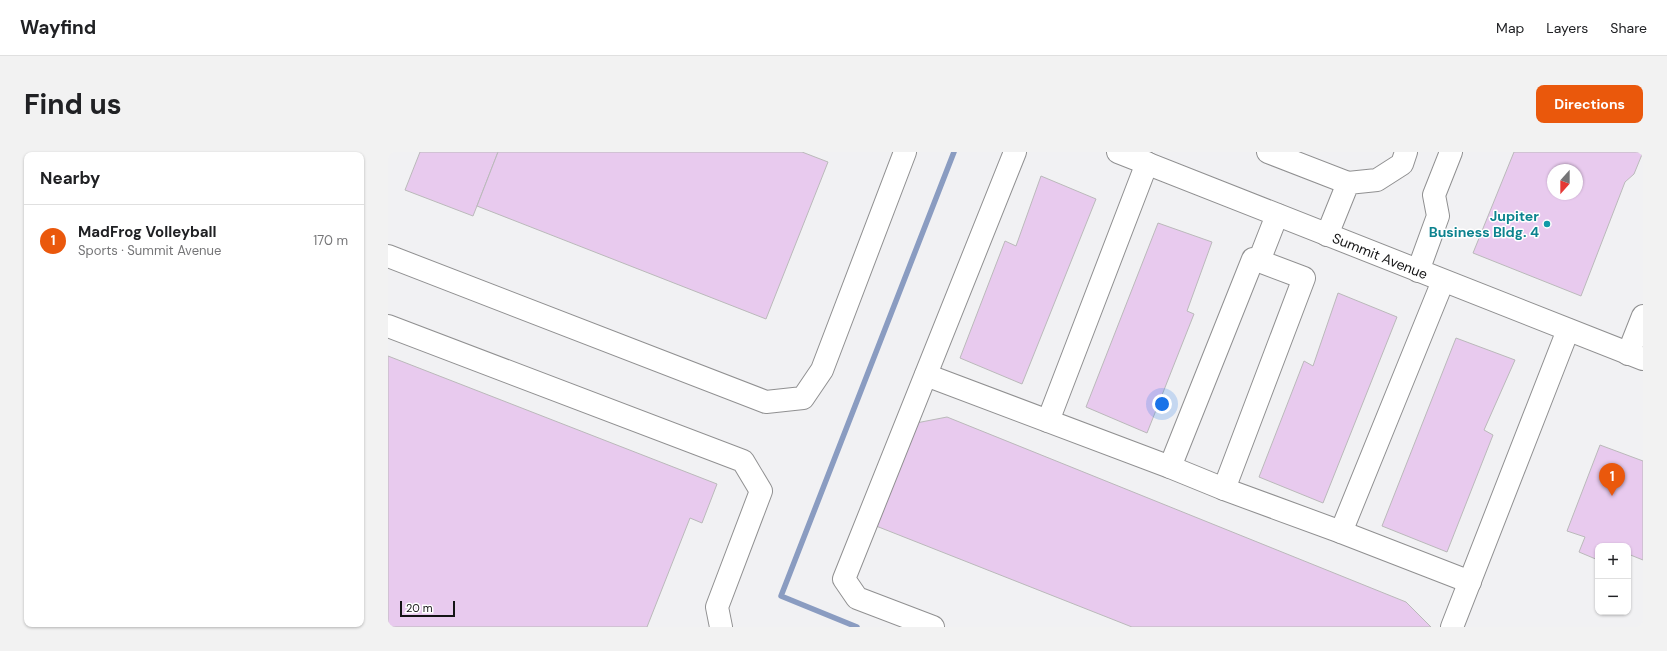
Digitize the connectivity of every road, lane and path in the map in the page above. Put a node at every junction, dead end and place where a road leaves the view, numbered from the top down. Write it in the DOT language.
graph roads {
  1 [pos="905,152"];
  2 [pos="1015,152"];
  3 [pos="1118,152"];
  4 [pos="1268,152"];
  5 [pos="1406,152"];
  6 [pos="1451,152"];
  7 [pos="1147,163"];
  8 [pos="1348,183"];
  9 [pos="1277,215"];
  10 [pos="1327,235"];
  11 [pos="388,256"];
  12 [pos="1259,261"];
  13 [pos="1418,270"];
  14 [pos="1444,281"];
  15 [pos="1643,316"];
  16 [pos="388,326"];
  17 [pos="1568,330"];
  18 [pos="1636,356"];
  19 [pos="926,375"];
  20 [pos="1048,421"];
  21 [pos="1170,467"];
  22 [pos="1224,489"];
  23 [pos="1341,532"];
  24 [pos="1470,582"];
  25 [pos="721,627"];
  26 [pos="933,627"];
  27 [pos="1452,627"];
  1 -- 11 [label="street"];
  2 -- 19 [label="street"];
  3 -- 7 [label="street, Summit Avenue"];
  4 -- 8 [label="street"];
  5 -- 8 [label="street"];
  6 -- 13 [label="street"];
  7 -- 9 [label="street, Summit Avenue"];
  7 -- 20 [label="street"];
  8 -- 10 [label="street"];
  9 -- 10 [label="street, Summit Avenue"];
  9 -- 12 [label="street"];
  10 -- 13 [label="street, Summit Avenue"];
  12 -- 21 [label="street"];
  12 -- 22 [label="street"];
  13 -- 14 [label="street, Summit Avenue"];
  14 -- 17 [label="street, Summit Avenue"];
  14 -- 23 [label="street"];
  15 -- 18 [label="street"];
  16 -- 25 [label="street"];
  17 -- 18 [label="street, Summit Avenue"];
  17 -- 24 [label="street"];
  19 -- 20 [label="street"];
  19 -- 26 [label="street"];
  20 -- 21 [label="street"];
  21 -- 22 [label="street"];
  22 -- 23 [label="street"];
  23 -- 24 [label="street"];
  24 -- 27 [label="street"];
}
